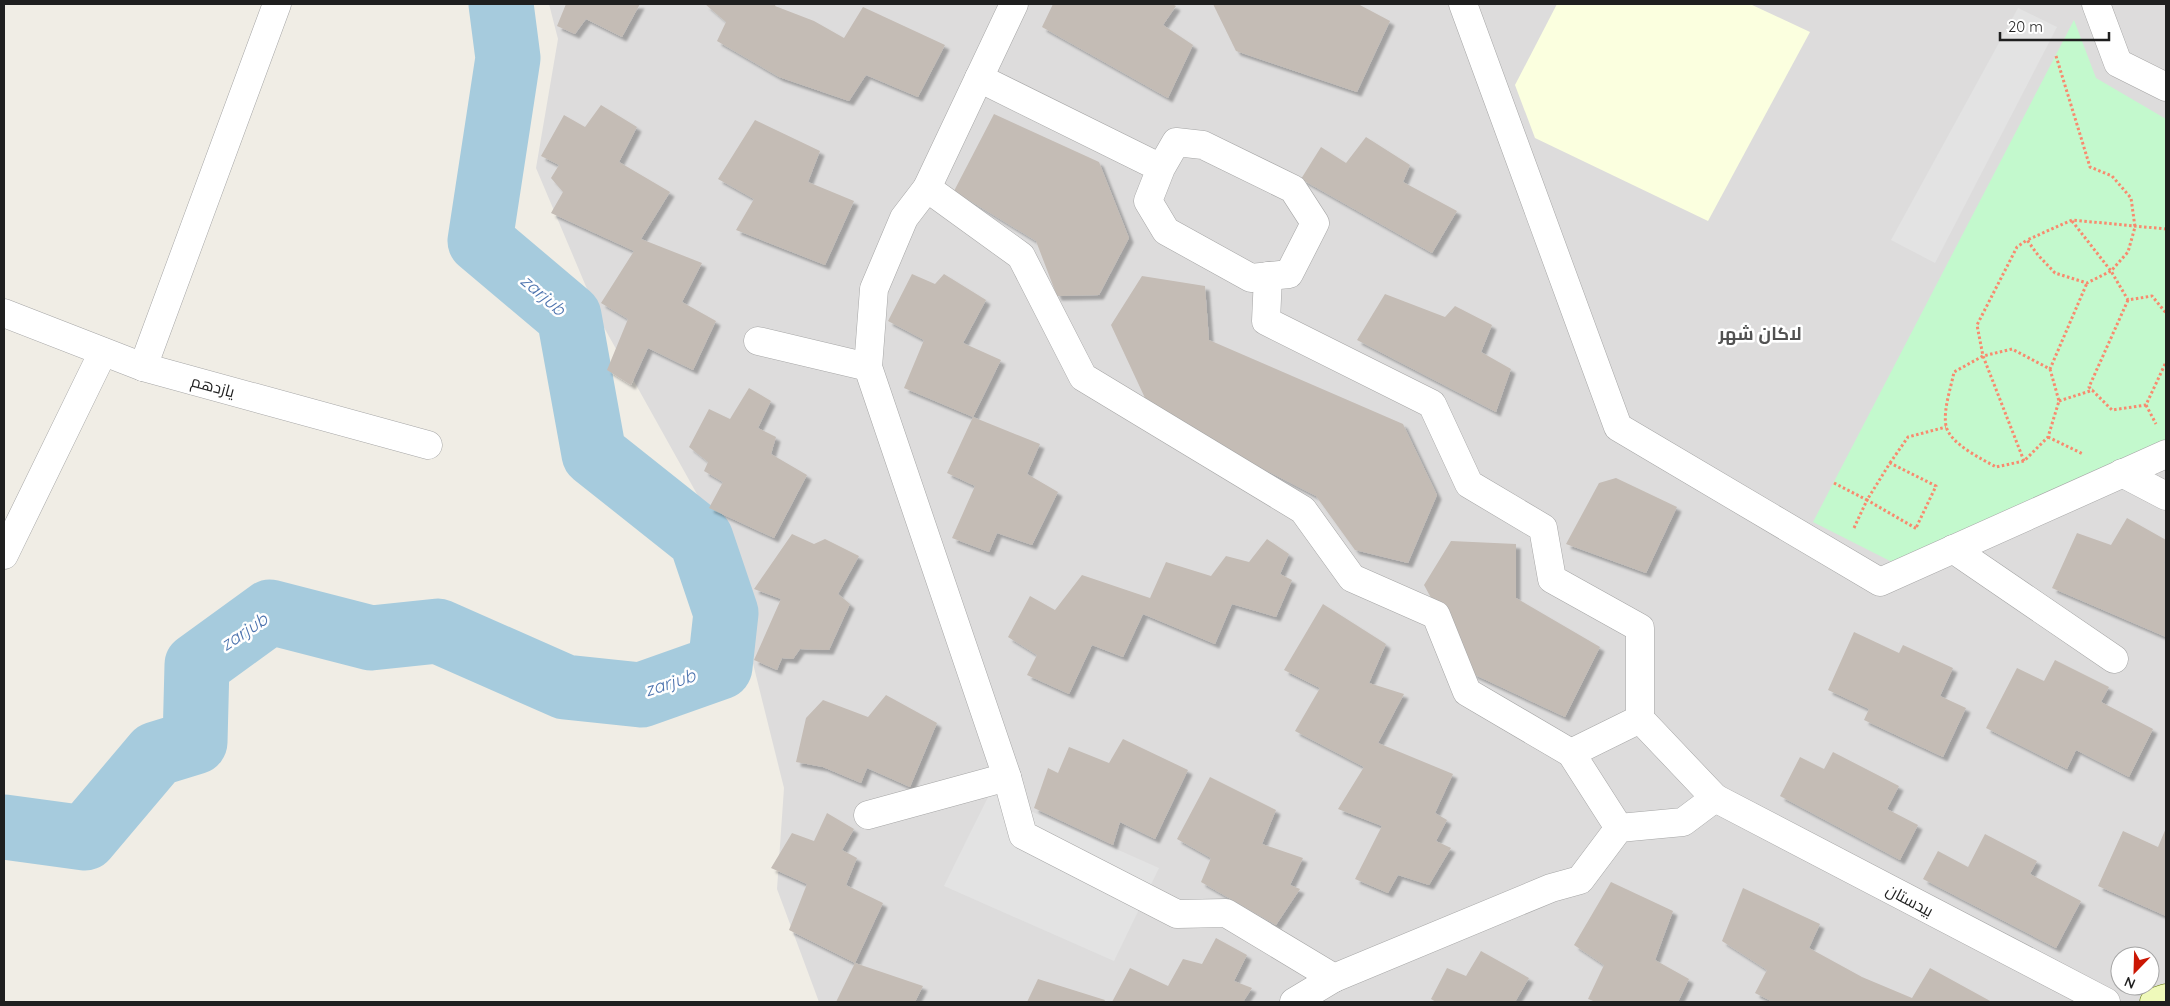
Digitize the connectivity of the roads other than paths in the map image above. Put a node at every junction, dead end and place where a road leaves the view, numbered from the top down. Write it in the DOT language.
graph roads {
  1 [pos="277,4"];
  2 [pos="1014,4"];
  3 [pos="1463,4"];
  4 [pos="2096,4"];
  5 [pos="979,78"];
  6 [pos="2166,87"];
  7 [pos="1161,168"];
  8 [pos="927,188"];
  9 [pos="1268,276"];
  10 [pos="4,313"];
  11 [pos="758,341"];
  12 [pos="103,352"];
  13 [pos="143,367"];
  14 [pos="868,368"];
  15 [pos="428,445"];
  16 [pos="2166,454"];
  17 [pos="2122,473"];
  18 [pos="2166,496"];
  19 [pos="1952,549"];
  20 [pos="4,555"];
  21 [pos="2114,659"];
  22 [pos="1640,719"];
  23 [pos="1570,753"];
  24 [pos="1006,777"];
  25 [pos="1715,798"];
  26 [pos="868,814"];
  27 [pos="1619,828"];
  28 [pos="1334,978"];
  29 [pos="2166,998"];
  30 [pos="1294,1002"];
  31 [pos="2106,1002"];
  32 [pos="2154,1002"];
  1 -- 13 [label="street"];
  2 -- 5 [label="street"];
  3 -- 19 [label="street"];
  4 -- 6 [label="street"];
  5 -- 7 [label="street"];
  5 -- 8 [label="street"];
  7 -- 9 [label="street"];
  7 -- 9 [label="street"];
  8 -- 14 [label="street"];
  8 -- 23 [label="street"];
  9 -- 22 [label="street"];
  10 -- 12 [label="street, یازدهم"];
  11 -- 14 [label="street"];
  12 -- 13 [label="street, یازدهم"];
  12 -- 20 [label="street"];
  13 -- 15 [label="street, یازدهم"];
  14 -- 24 [label="street"];
  16 -- 17 [label="street"];
  17 -- 18 [label="street"];
  17 -- 19 [label="street"];
  19 -- 21 [label="street"];
  22 -- 23 [label="street"];
  22 -- 25 [label="street, بیدستان"];
  23 -- 27 [label="street"];
  24 -- 26 [label="street"];
  24 -- 28 [label="street"];
  25 -- 27 [label="street"];
  25 -- 31 [label="street, بیدستان"];
  27 -- 28 [label="street"];
  28 -- 30 [label="street"];
  29 -- 32 [label="street"];
}
